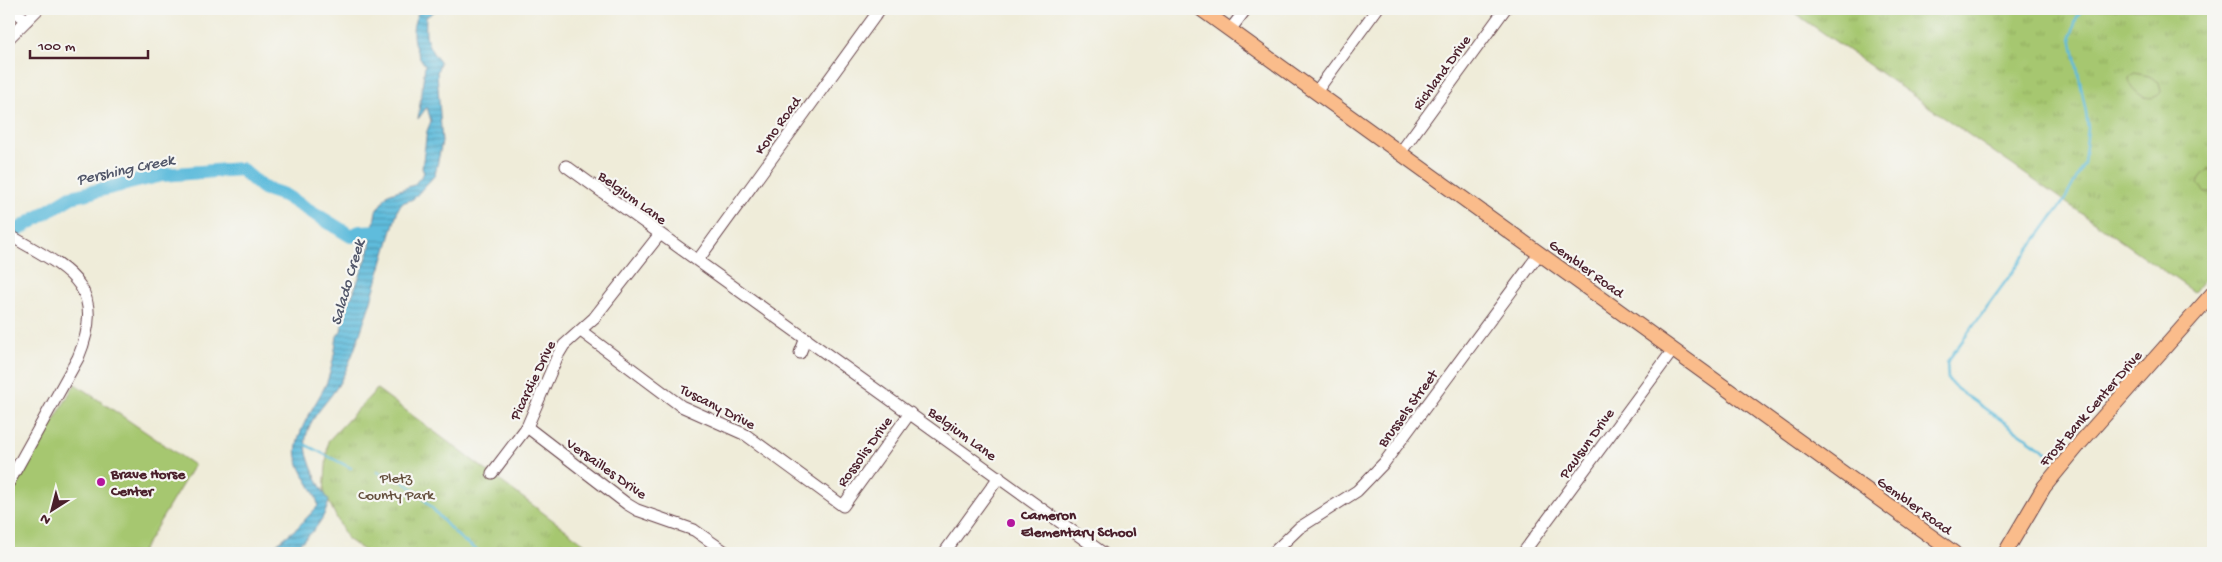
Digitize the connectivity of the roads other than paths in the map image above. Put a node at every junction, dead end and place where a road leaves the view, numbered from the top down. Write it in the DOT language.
graph roads {
  1 [pos="12,9"];
  2 [pos="38,9"];
  3 [pos="880,9"];
  4 [pos="1201,9"];
  5 [pos="1246,9"];
  6 [pos="1376,9"];
  7 [pos="1506,9"];
  8 [pos="27,20"];
  9 [pos="1230,30"];
  10 [pos="9,38"];
  11 [pos="1316,92"];
  12 [pos="1400,153"];
  13 [pos="566,166"];
  14 [pos="660,234"];
  15 [pos="9,235"];
  16 [pos="1540,254"];
  17 [pos="698,260"];
  18 [pos="2213,293"];
  19 [pos="581,331"];
  20 [pos="806,338"];
  21 [pos="1673,350"];
  22 [pos="800,353"];
  23 [pos="910,413"];
  24 [pos="526,427"];
  25 [pos="492,473"];
  26 [pos="999,477"];
  27 [pos="9,482"];
  28 [pos="843,506"];
  29 [pos="727,553"];
  30 [pos="944,553"];
  31 [pos="1103,553"];
  32 [pos="1273,553"];
  33 [pos="1522,553"];
  34 [pos="1954,553"];
  35 [pos="2005,553"];
  1 -- 8 [label="street"];
  2 -- 8 [label="street"];
  3 -- 17 [label="street, Kono Road"];
  4 -- 9 [label="main road, Gembler Road"];
  5 -- 9 [label="street"];
  6 -- 11 [label="street"];
  7 -- 12 [label="street, Richland Drive"];
  8 -- 10 [label="street"];
  9 -- 11 [label="main road, Gembler Road"];
  11 -- 12 [label="main road, Gembler Road"];
  12 -- 16 [label="main road, Gembler Road"];
  13 -- 14 [label="street, Belgium Lane"];
  14 -- 17 [label="street, Belgium Lane"];
  14 -- 19 [label="street, Picardie Drive"];
  15 -- 27 [label="street"];
  16 -- 21 [label="main road, Gembler Road"];
  16 -- 32 [label="street, Brussels Street"];
  17 -- 20 [label="street, Belgium Lane"];
  18 -- 35 [label="main road, Frost Bank Center Drive"];
  19 -- 24 [label="street, Picardie Drive"];
  19 -- 28 [label="street, Tuscany Drive"];
  20 -- 22 [label="street"];
  20 -- 23 [label="street, Belgium Lane"];
  21 -- 33 [label="street, Paulsun Drive"];
  21 -- 34 [label="main road, Gembler Road"];
  23 -- 26 [label="street, Belgium Lane"];
  23 -- 28 [label="street, Rossolis Drive"];
  24 -- 25 [label="street, Picardie Drive"];
  24 -- 29 [label="street, Versailles Drive"];
  26 -- 30 [label="street"];
  26 -- 31 [label="street, Belgium Lane"];
}
